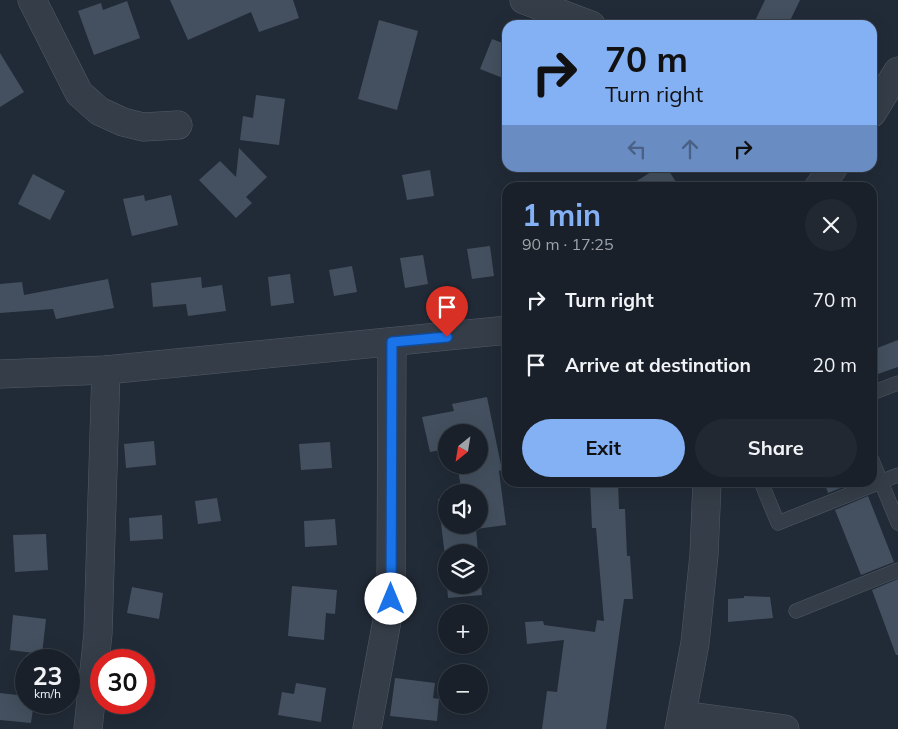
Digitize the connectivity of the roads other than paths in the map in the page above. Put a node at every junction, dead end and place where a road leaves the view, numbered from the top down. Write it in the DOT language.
graph roads {
  1 [pos="32,0"];
  2 [pos="524,0"];
  3 [pos="577,20"];
  4 [pos="898,71"];
  5 [pos="877,105"];
  6 [pos="178,125"];
  7 [pos="502,331"];
  8 [pos="392,342"];
  9 [pos="106,370"];
  10 [pos="0,374"];
  11 [pos="898,383"];
  12 [pos="877,391"];
  13 [pos="877,472"];
  14 [pos="898,475"];
  15 [pos="881,482"];
  16 [pos="877,484"];
  17 [pos="707,487"];
  18 [pos="763,487"];
  19 [pos="869,487"];
  20 [pos="898,523"];
  21 [pos="898,570"];
  22 [pos="796,611"];
  23 [pos="680,722"];
  24 [pos="88,729"];
  25 [pos="367,729"];
  26 [pos="785,729"];
  1 -- 6 [label="street"];
  2 -- 3 [label="street"];
  4 -- 5 [label="street"];
  7 -- 8 [label="street"];
  8 -- 9 [label="street"];
  8 -- 25 [label="street"];
  9 -- 10 [label="street"];
  9 -- 24 [label="street"];
  11 -- 12 [label="lane"];
  13 -- 15 [label="lane"];
  14 -- 15 [label="lane"];
  15 -- 16 [label="lane"];
  15 -- 20 [label="lane"];
  17 -- 23 [label="street"];
  18 -- 19 [label="lane"];
  21 -- 22 [label="lane"];
  23 -- 26 [label="street"];
}
